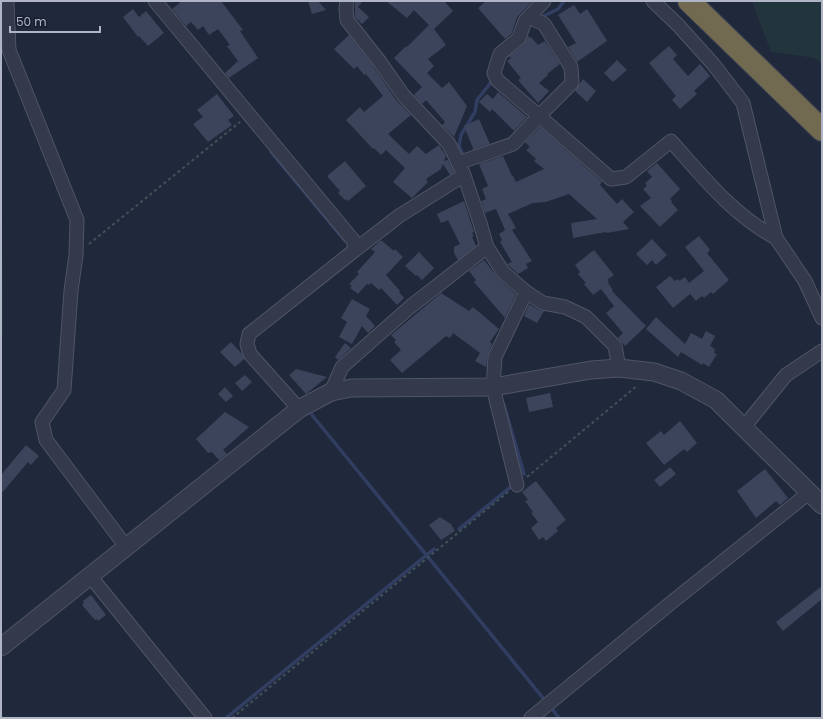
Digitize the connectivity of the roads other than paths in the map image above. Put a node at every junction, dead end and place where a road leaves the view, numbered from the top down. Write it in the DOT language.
graph roads {
  1 [pos="7,1"];
  2 [pos="155,1"];
  3 [pos="347,1"];
  4 [pos="544,1"];
  5 [pos="652,1"];
  6 [pos="689,1"];
  7 [pos="529,17"];
  8 [pos="540,116"];
  9 [pos="822,130"];
  10 [pos="458,163"];
  11 [pos="464,175"];
  12 [pos="776,238"];
  13 [pos="487,247"];
  14 [pos="355,250"];
  15 [pos="526,292"];
  16 [pos="822,318"];
  17 [pos="822,351"];
  18 [pos="619,368"];
  19 [pos="493,387"];
  20 [pos="332,392"];
  21 [pos="299,409"];
  22 [pos="744,427"];
  23 [pos="517,485"];
  24 [pos="810,492"];
  25 [pos="822,505"];
  26 [pos="127,548"];
  27 [pos="90,577"];
  28 [pos="1,647"];
  29 [pos="206,718"];
  30 [pos="531,718"];
  1 -- 26 [label="street"];
  2 -- 14 [label="street"];
  3 -- 10 [label="street"];
  4 -- 7 [label="street"];
  5 -- 12 [label="street"];
  6 -- 9 [label="highway"];
  7 -- 8 [label="street"];
  7 -- 8 [label="street"];
  8 -- 10 [label="street"];
  8 -- 12 [label="street"];
  10 -- 11 [label="street"];
  11 -- 13 [label="street"];
  11 -- 14 [label="street"];
  12 -- 16 [label="street"];
  13 -- 15 [label="street"];
  13 -- 20 [label="street"];
  14 -- 21 [label="street"];
  15 -- 18 [label="street"];
  15 -- 19 [label="street"];
  17 -- 22 [label="street"];
  18 -- 19 [label="street"];
  18 -- 22 [label="street"];
  19 -- 20 [label="street"];
  19 -- 23 [label="street"];
  20 -- 21 [label="street"];
  21 -- 26 [label="street"];
  22 -- 24 [label="street"];
  24 -- 25 [label="street"];
  24 -- 30 [label="street"];
  26 -- 27 [label="street"];
  27 -- 28 [label="street"];
  27 -- 29 [label="street"];
}
